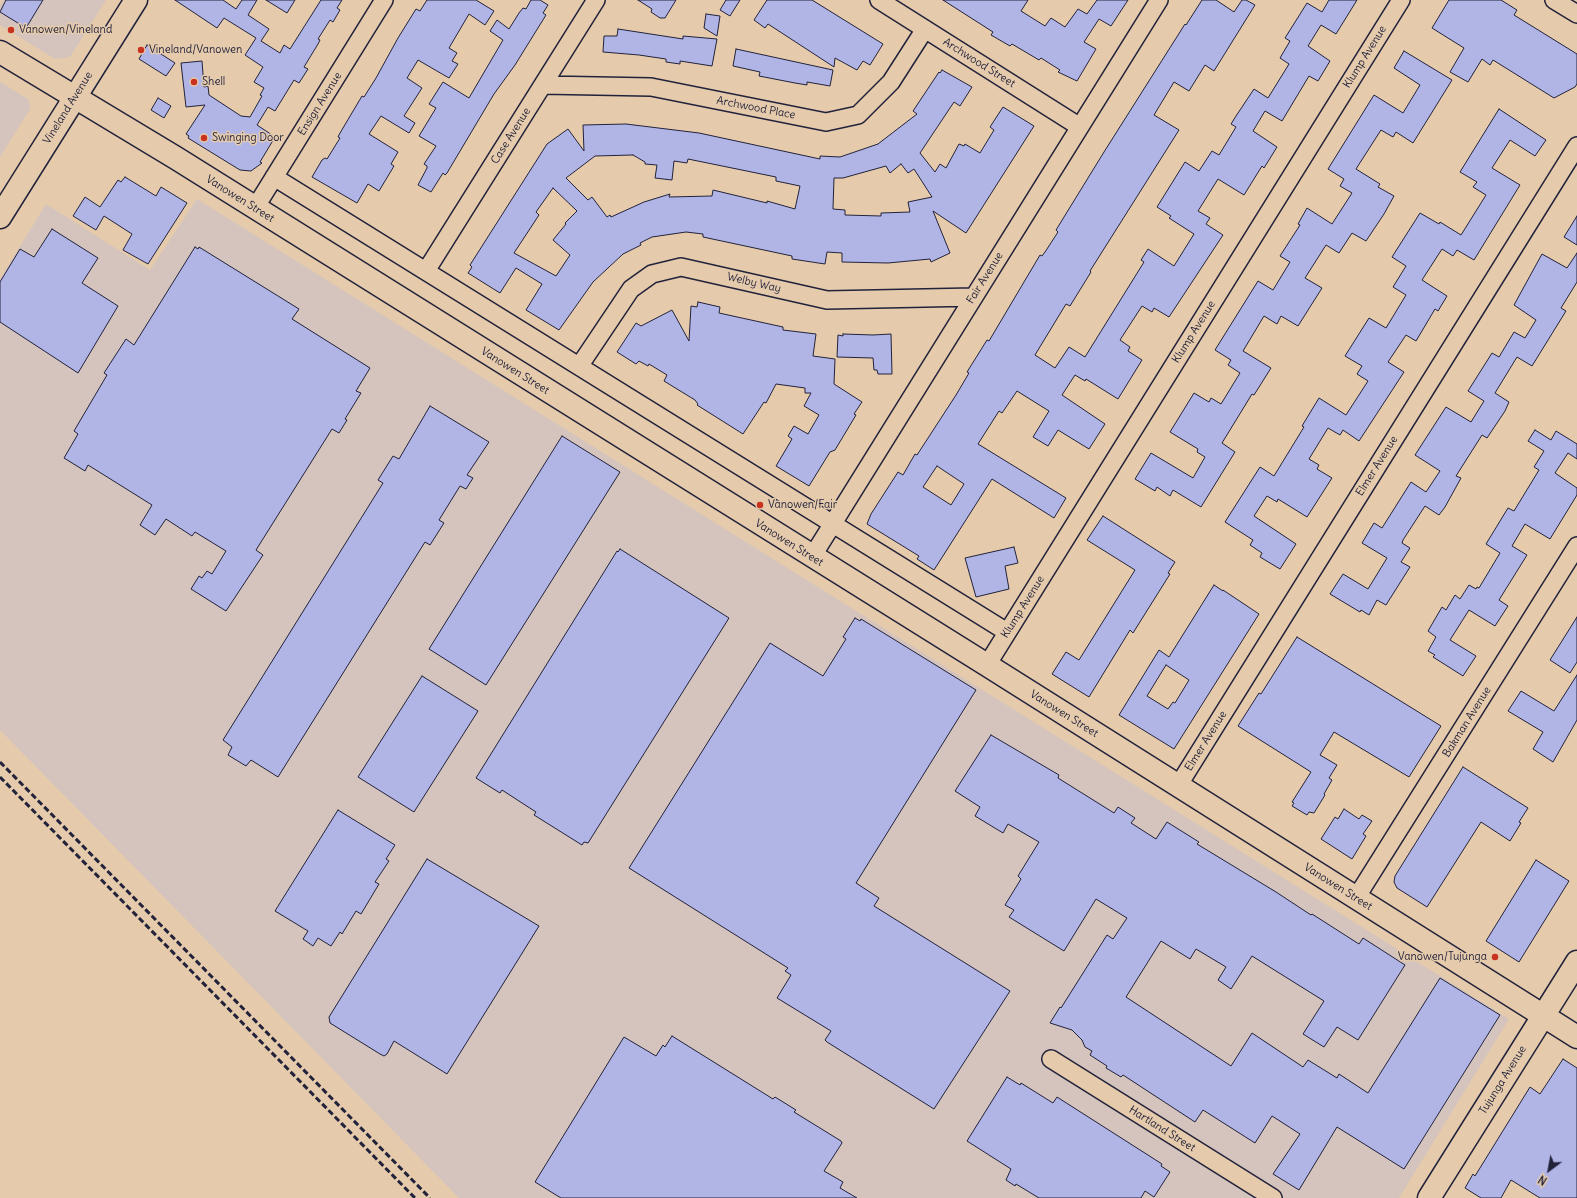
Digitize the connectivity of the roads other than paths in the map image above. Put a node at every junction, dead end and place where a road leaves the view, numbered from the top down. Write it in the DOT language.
graph roads {
  1 [pos="136,0"];
  2 [pos="384,0"];
  3 [pos="596,0"];
  4 [pos="879,0"];
  5 [pos="1159,0"];
  6 [pos="1401,0"];
  7 [pos="1554,0"];
  8 [pos="1577,14"];
  9 [pos="925,29"];
  10 [pos="0,52"];
  11 [pos="544,85"];
  12 [pos="75,98"];
  13 [pos="1080,127"];
  14 [pos="1577,146"];
  15 [pos="274,177"];
  16 [pos="255,208"];
  17 [pos="0,217"];
  18 [pos="426,271"];
  19 [pos="974,297"];
  20 [pos="580,365"];
  21 [pos="833,523"];
  22 [pos="1577,546"];
  23 [pos="812,557"];
  24 [pos="1008,632"];
  25 [pos="987,665"];
  26 [pos="1178,786"];
  27 [pos="1356,898"];
  28 [pos="1577,962"];
  29 [pos="1543,1016"];
  30 [pos="1577,1037"];
  31 [pos="1051,1059"];
  32 [pos="1273,1198"];
  33 [pos="1429,1198"];
  1 -- 12 [label="main road, Vineland Avenue"];
  2 -- 15 [label="street, Ensign Avenue"];
  3 -- 11 [label="street, Case Avenue"];
  4 -- 9 [label="street, Archwood Street"];
  5 -- 13 [label="street, Fair Avenue"];
  6 -- 24 [label="street, Klump Avenue"];
  7 -- 8 [label="street"];
  9 -- 11 [label="street, Archwood Place"];
  9 -- 13 [label="street, Archwood Street"];
  10 -- 12 [label="main road, Vanowen Street"];
  11 -- 18 [label="street, Case Avenue"];
  12 -- 16 [label="main road, Vanowen Street"];
  12 -- 17 [label="main road, Vineland Avenue"];
  13 -- 19 [label="street, Fair Avenue"];
  14 -- 26 [label="street, Elmer Avenue"];
  15 -- 16 [label="street, Ensign Avenue"];
  15 -- 18 [label="street"];
  16 -- 23 [label="main road, Vanowen Street"];
  18 -- 20 [label="street"];
  19 -- 20 [label="street, Welby Way"];
  19 -- 21 [label="street, Fair Avenue"];
  20 -- 21 [label="street"];
  21 -- 23 [label="street, Fair Avenue"];
  21 -- 24 [label="street"];
  22 -- 27 [label="street, Bakman Avenue"];
  23 -- 25 [label="main road, Vanowen Street"];
  24 -- 25 [label="street, Klump Avenue"];
  25 -- 26 [label="main road, Vanowen Street"];
  26 -- 27 [label="main road, Vanowen Street"];
  27 -- 29 [label="main road, Vanowen Street"];
  28 -- 29 [label="main road, Tujunga Avenue"];
  29 -- 30 [label="main road, Vanowen Street"];
  29 -- 33 [label="main road, Tujunga Avenue"];
  31 -- 32 [label="street, Hartland Street"];
}
